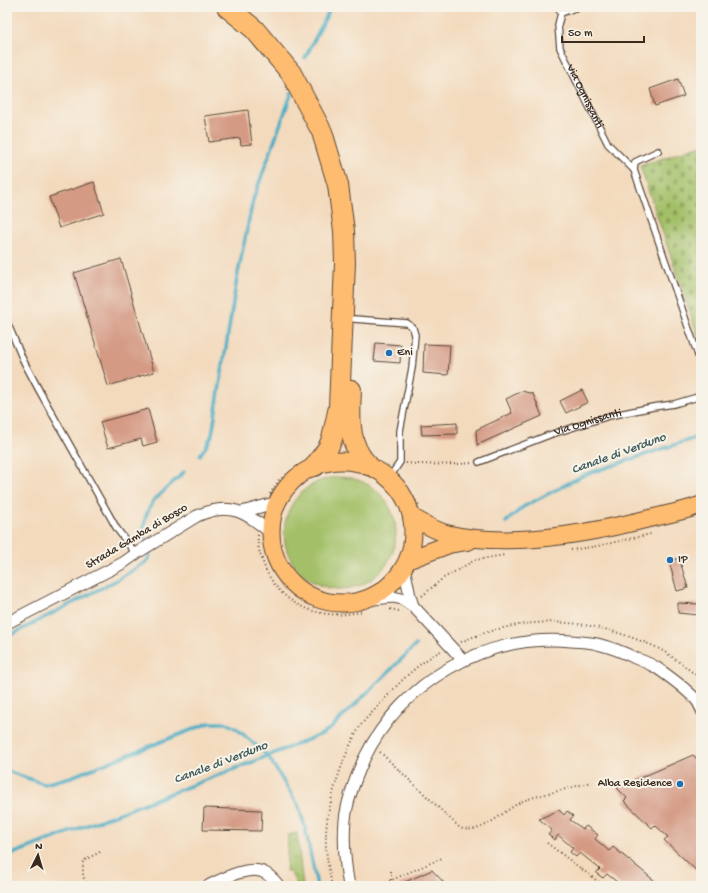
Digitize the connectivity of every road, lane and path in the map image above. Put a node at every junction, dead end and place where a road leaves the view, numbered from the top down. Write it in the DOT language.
graph roads {
  1 [pos="227,7"];
  2 [pos="243,7"];
  3 [pos="578,7"];
  4 [pos="560,10"];
  5 [pos="658,151"];
  6 [pos="634,170"];
  7 [pos="354,319"];
  8 [pos="7,322"];
  9 [pos="701,364"];
  10 [pos="701,396"];
  11 [pos="400,462"];
  12 [pos="479,462"];
  13 [pos="309,465"];
  14 [pos="368,465"];
  15 [pos="391,475"];
  16 [pos="270,504"];
  17 [pos="701,505"];
  18 [pos="242,512"];
  19 [pos="418,513"];
  20 [pos="265,528"];
  21 [pos="657,532"];
  22 [pos="483,539"];
  23 [pos="567,550"];
  24 [pos="138,552"];
  25 [pos="507,555"];
  26 [pos="406,564"];
  27 [pos="364,605"];
  28 [pos="413,606"];
  29 [pos="387,609"];
  30 [pos="7,623"];
  31 [pos="450,646"];
  32 [pos="464,660"];
  33 [pos="701,679"];
  34 [pos="696,697"];
  35 [pos="701,705"];
  36 [pos="701,714"];
  37 [pos="372,745"];
  38 [pos="594,781"];
  39 [pos="547,843"];
  40 [pos="100,852"];
  41 [pos="442,858"];
  42 [pos="391,871"];
  43 [pos="391,880"];
  44 [pos="87,886"];
  45 [pos="208,886"];
  46 [pos="279,886"];
  47 [pos="332,886"];
  48 [pos="349,886"];
  49 [pos="378,886"];
  50 [pos="604,886"];
  1 -- 13 [label="highway"];
  2 -- 7 [label="highway"];
  3 -- 4 [label="lane"];
  4 -- 6 [label="lane, Via Ognissanti"];
  5 -- 6 [label="lane"];
  6 -- 9 [label="lane, Via Ognissanti"];
  7 -- 11 [label="lane"];
  7 -- 14 [label="highway"];
  8 -- 24 [label="lane"];
  10 -- 12 [label="lane, Via Ognissanti"];
  11 -- 12 [label="path"];
  11 -- 15 [label="lane"];
  13 -- 14 [label="main road"];
  13 -- 16 [label="main road"];
  13 -- 16 [label="path"];
  14 -- 15 [label="main road"];
  15 -- 19 [label="main road"];
  15 -- 19 [label="path"];
  16 -- 18 [label="street, Strada Gamba di Bosco"];
  16 -- 20 [label="main road"];
  17 -- 22 [label="main road"];
  18 -- 20 [label="street, Strada Gamba di Bosco"];
  18 -- 24 [label="street, Strada Gamba di Bosco"];
  19 -- 22 [label="main road"];
  19 -- 26 [label="main road"];
  20 -- 27 [label="main road"];
  20 -- 27 [label="path"];
  21 -- 23 [label="path"];
  22 -- 26 [label="main road"];
  24 -- 30 [label="street, Strada Gamba di Bosco"];
  25 -- 28 [label="path"];
  26 -- 27 [label="main road"];
  26 -- 28 [label="street"];
  27 -- 28 [label="street"];
  28 -- 29 [label="path"];
  28 -- 31 [label="street"];
  31 -- 32 [label="street"];
  31 -- 33 [label="path"];
  31 -- 47 [label="path"];
  32 -- 34 [label="street"];
  32 -- 37 [label="street"];
  34 -- 35 [label="street"];
  34 -- 36 [label="lane"];
  37 -- 38 [label="path"];
  37 -- 48 [label="street"];
  39 -- 50 [label="path"];
  40 -- 44 [label="path"];
  41 -- 43 [label="path"];
  42 -- 43 [label="path"];
  43 -- 49 [label="path"];
  45 -- 46 [label="street"];
}
